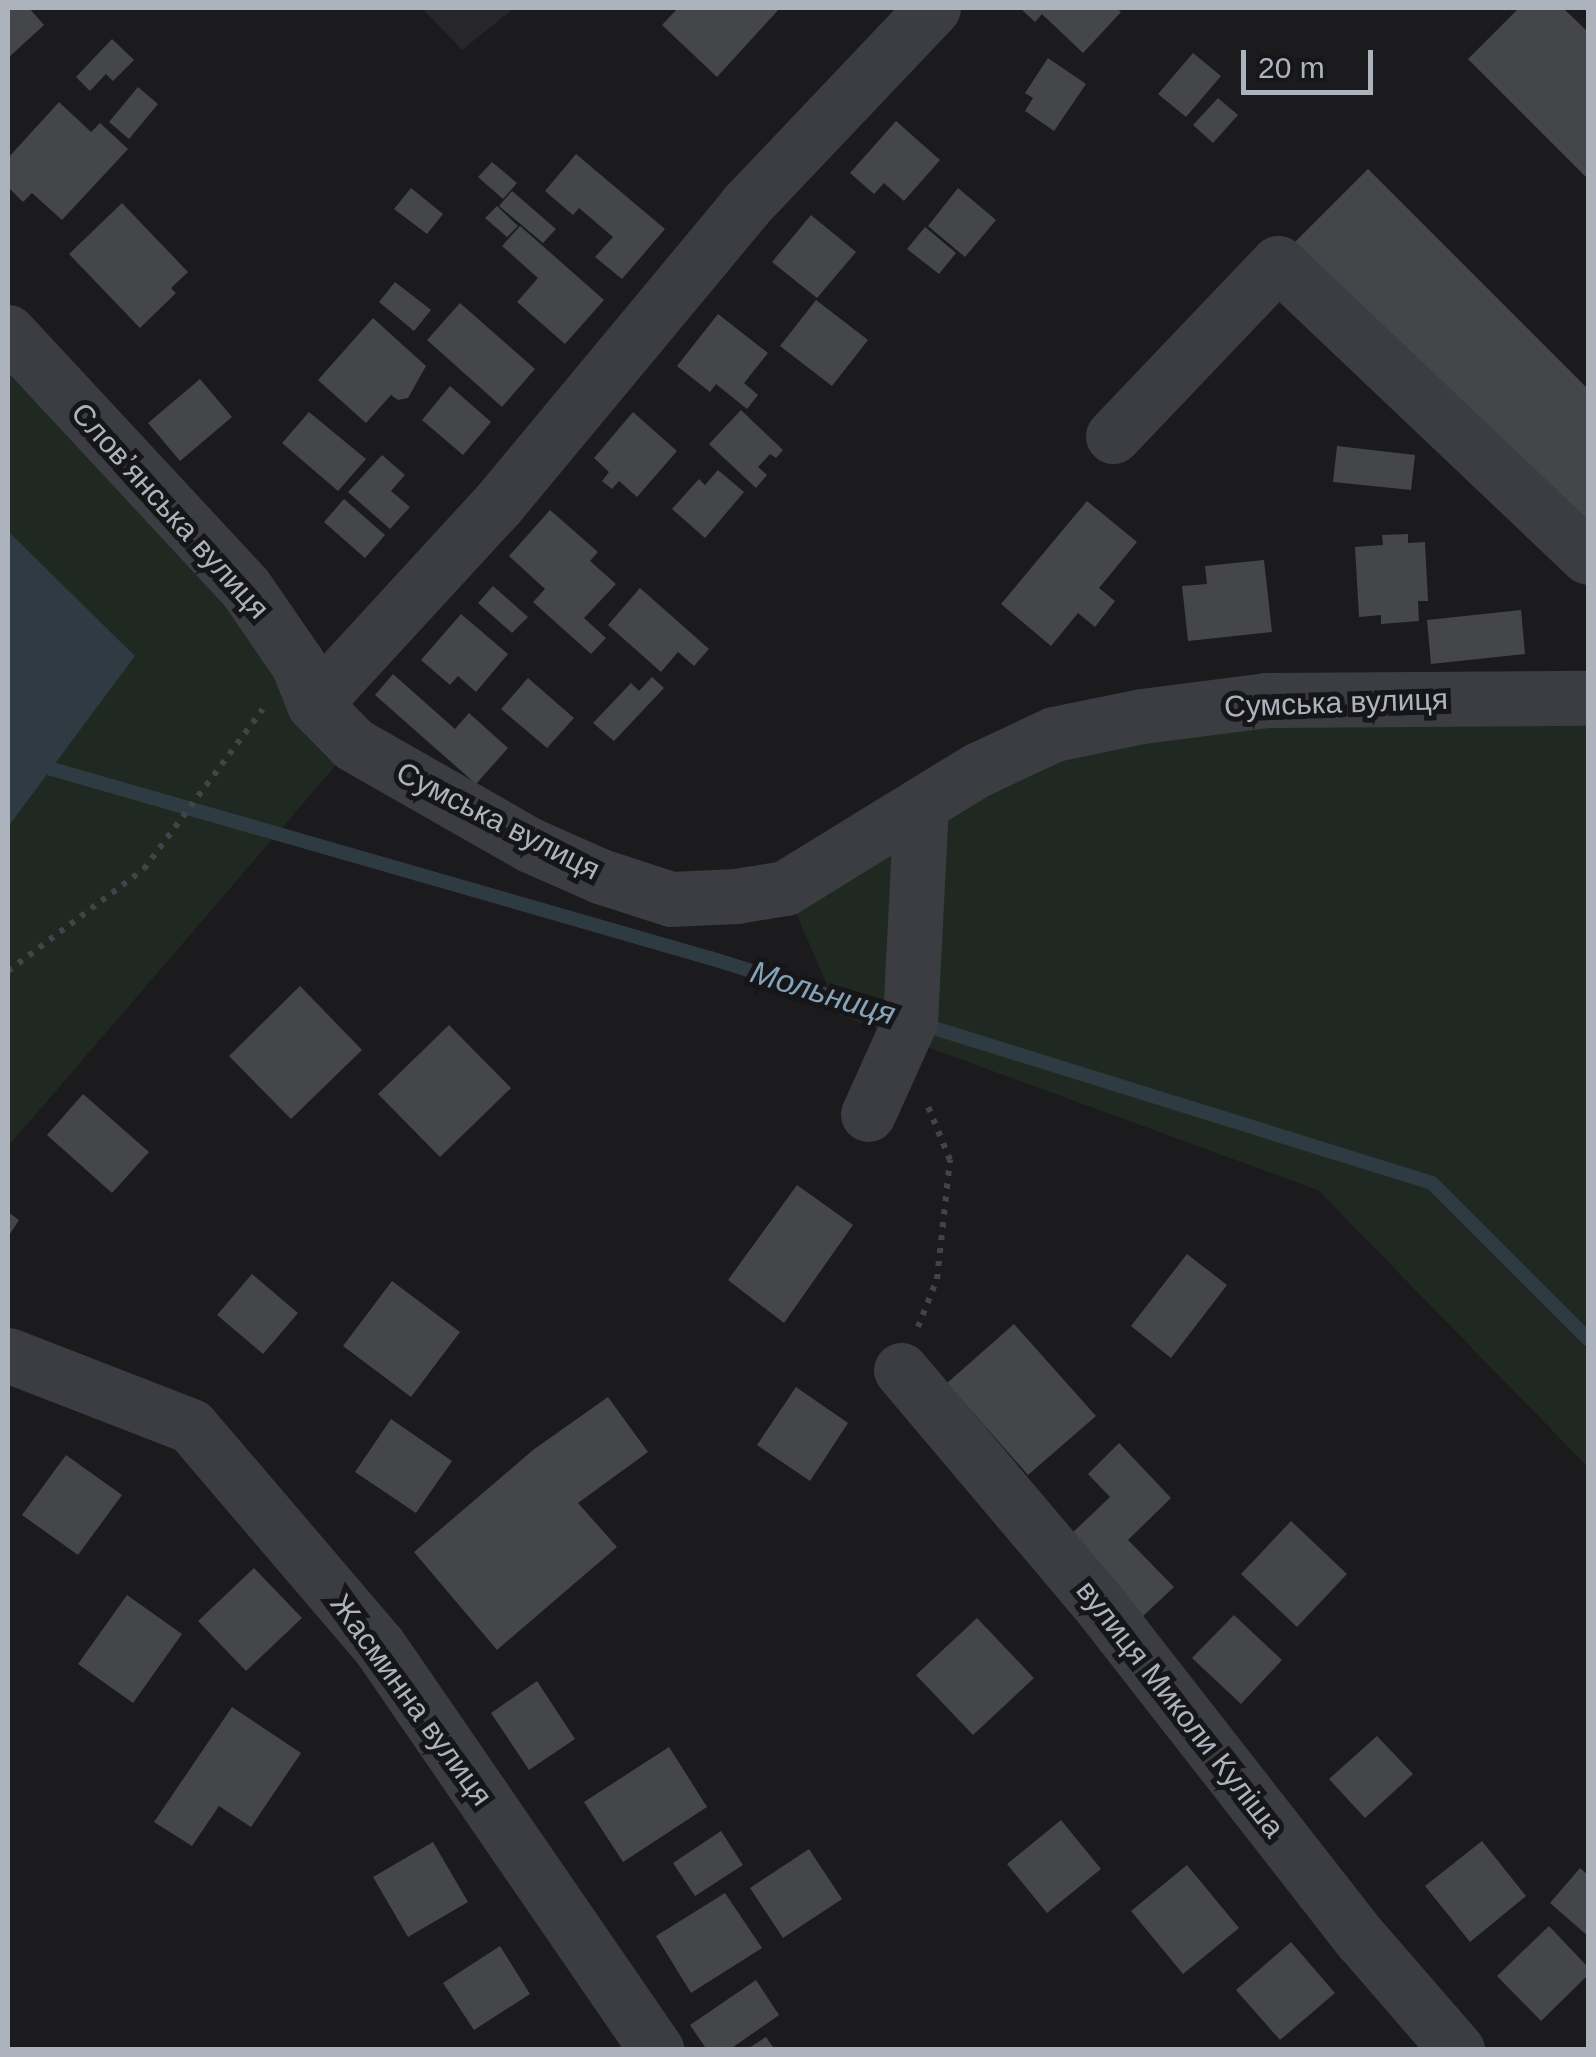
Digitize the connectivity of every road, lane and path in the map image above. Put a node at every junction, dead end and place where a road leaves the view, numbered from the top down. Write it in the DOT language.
graph roads {
  1 [pos="934,8"];
  2 [pos="8,332"];
  3 [pos="1113,436"];
  4 [pos="1588,557"];
  5 [pos="306,684"];
  6 [pos="1588,698"];
  7 [pos="921,804"];
  8 [pos="8,970"];
  9 [pos="901,1042"];
  10 [pos="868,1114"];
  11 [pos="8,1355"];
  12 [pos="900,1370"];
  13 [pos="657,2050"];
  14 [pos="1457,2050"];
  1 -- 5 [label="street"];
  2 -- 5 [label="street, Словʼянська вулиця"];
  3 -- 4 [label="street"];
  5 -- 7 [label="street, Сумська вулиця"];
  5 -- 8 [label="path"];
  6 -- 7 [label="street, Сумська вулиця"];
  7 -- 9 [label="street"];
  9 -- 10 [label="street"];
  9 -- 12 [label="path"];
  11 -- 13 [label="street, Жасминна вулиця"];
  12 -- 14 [label="street, вулиця Миколи Куліша"];
}
